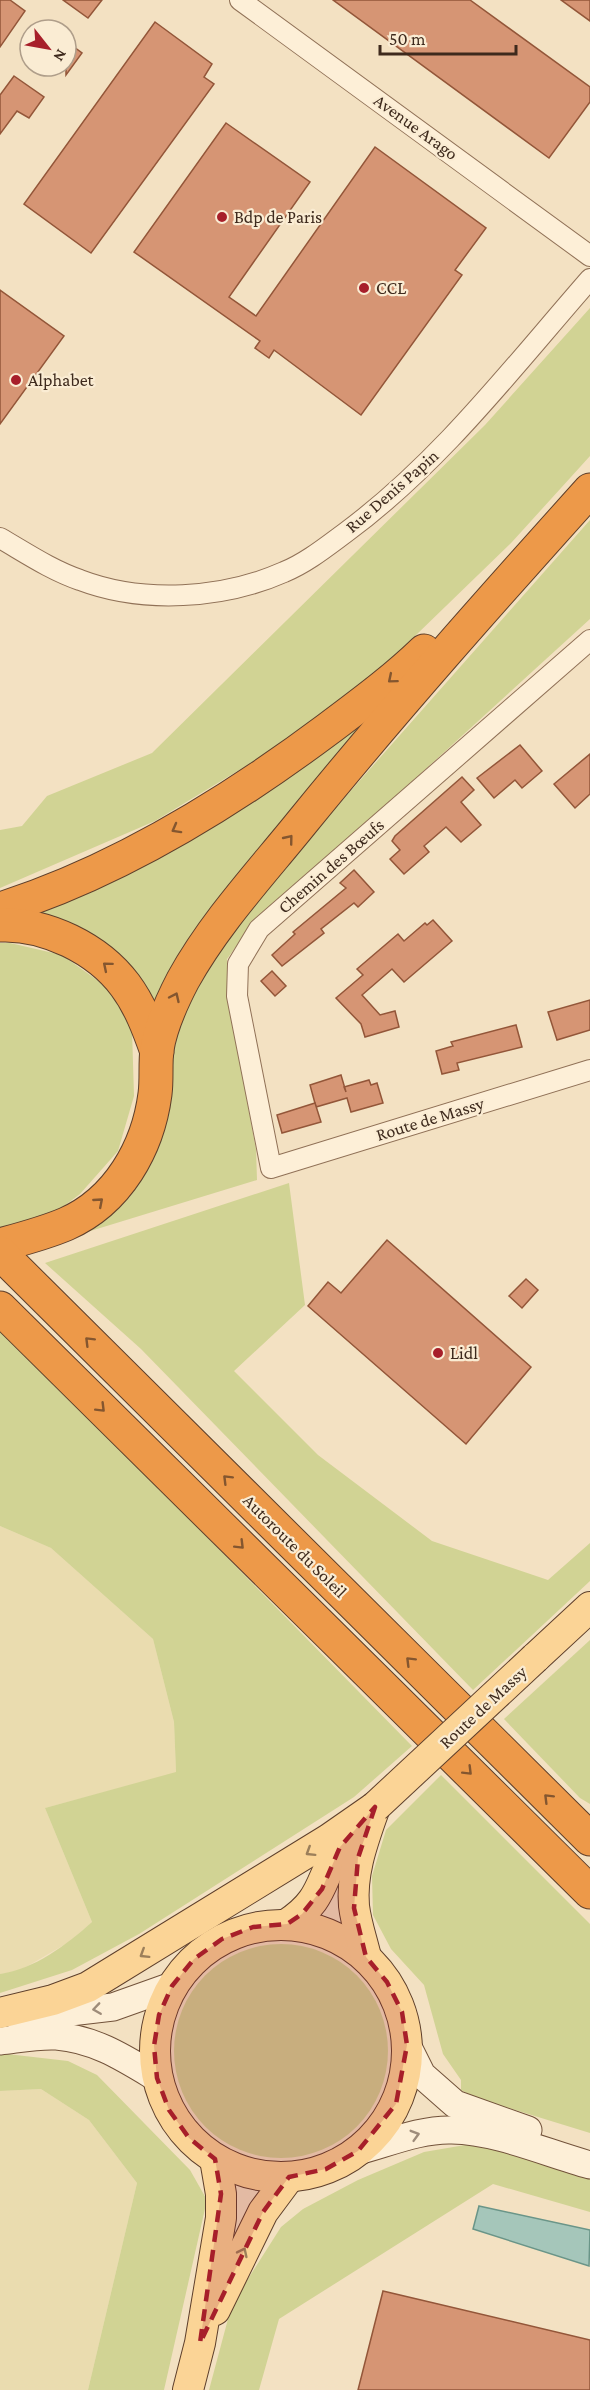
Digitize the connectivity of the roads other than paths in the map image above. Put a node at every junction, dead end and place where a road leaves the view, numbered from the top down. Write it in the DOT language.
graph roads {
  1 [pos="240,0"];
  2 [pos="590,256"];
  3 [pos="590,279"];
  4 [pos="590,476"];
  5 [pos="590,490"];
  6 [pos="0,538"];
  7 [pos="590,640"];
  8 [pos="0,909"];
  9 [pos="0,925"];
  10 [pos="157,1052"];
  11 [pos="590,1070"];
  12 [pos="271,1168"];
  13 [pos="0,1245"];
  14 [pos="0,1253"];
  15 [pos="0,1308"];
  16 [pos="590,1607"];
  17 [pos="375,1807"];
  18 [pos="590,1839"];
  19 [pos="590,1892"];
  20 [pos="287,1924"];
  21 [pos="366,1957"];
  22 [pos="172,1986"];
  23 [pos="0,2013"];
  24 [pos="0,2019"];
  25 [pos="0,2041"];
  26 [pos="407,2045"];
  27 [pos="157,2078"];
  28 [pos="590,2149"];
  29 [pos="358,2151"];
  30 [pos="215,2159"];
  31 [pos="590,2165"];
  32 [pos="289,2177"];
  33 [pos="200,2343"];
  34 [pos="188,2390"];
  1 -- 2 [label="street, Avenue Arago"];
  3 -- 6 [label="street, Rue Denis Papin"];
  4 -- 8 [label="highway, one-way"];
  10 -- 5 [label="highway, one-way"];
  7 -- 12 [label="street, Chemin des Bœufs"];
  10 -- 9 [label="highway, one-way"];
  13 -- 10 [label="highway, one-way"];
  11 -- 12 [label="street, Route de Massy"];
  18 -- 14 [label="highway, Autoroute du Soleil, one-way"];
  15 -- 19 [label="highway, one-way"];
  16 -- 17 [label="main road, Route de Massy, bridge"];
  17 -- 20 [label="main road, Route de Massy"];
  17 -- 21 [label="main road, Route de Massy"];
  17 -- 23 [label="main road, one-way"];
  20 -- 21 [label="main road"];
  20 -- 22 [label="main road"];
  21 -- 26 [label="main road"];
  22 -- 24 [label="main road, one-way"];
  22 -- 27 [label="main road"];
  25 -- 27 [label="main road"];
  26 -- 28 [label="main road"];
  26 -- 29 [label="main road"];
  27 -- 30 [label="main road"];
  29 -- 31 [label="main road, one-way"];
  29 -- 32 [label="main road"];
  30 -- 32 [label="main road"];
  30 -- 33 [label="main road"];
  33 -- 32 [label="main road, one-way"];
  33 -- 34 [label="main road"];
}
